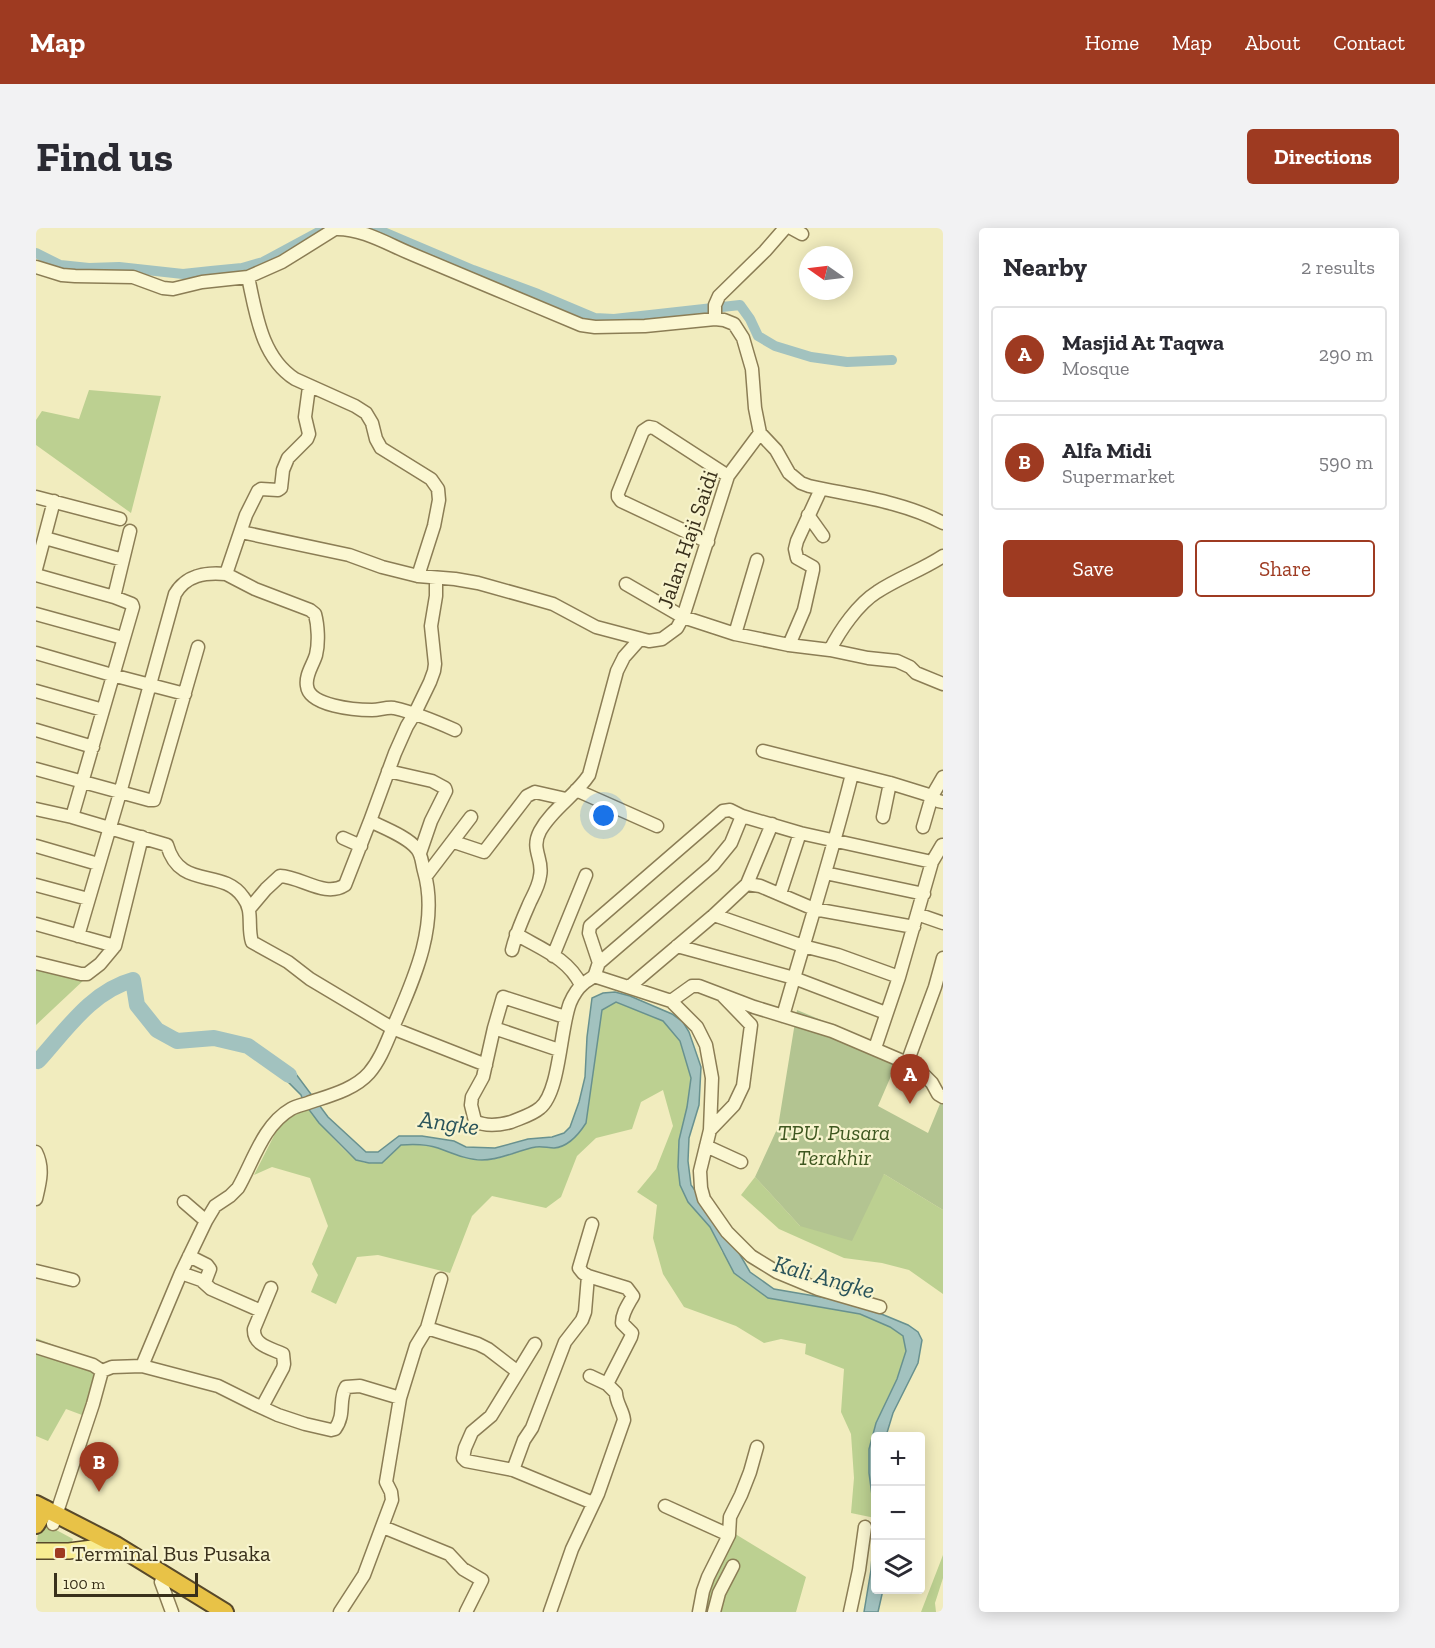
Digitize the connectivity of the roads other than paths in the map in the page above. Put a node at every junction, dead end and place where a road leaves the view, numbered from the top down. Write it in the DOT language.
graph roads {
  1 [pos="785,228"];
  2 [pos="36,267"];
  3 [pos="248,277"];
  4 [pos="715,314"];
  5 [pos="309,387"];
  6 [pos="760,433"];
  7 [pos="728,476"];
  8 [pos="821,489"];
  9 [pos="36,496"];
  10 [pos="54,501"];
  11 [pos="808,515"];
  12 [pos="120,519"];
  13 [pos="943,523"];
  14 [pos="130,531"];
  15 [pos="240,532"];
  16 [pos="824,536"];
  17 [pos="45,538"];
  18 [pos="708,542"];
  19 [pos="943,556"];
  20 [pos="123,560"];
  21 [pos="758,560"];
  22 [pos="36,569"];
  23 [pos="226,574"];
  24 [pos="36,575"];
  25 [pos="418,576"];
  26 [pos="436,578"];
  27 [pos="626,584"];
  28 [pos="114,597"];
  29 [pos="36,614"];
  30 [pos="683,617"];
  31 [pos="735,634"];
  32 [pos="123,638"];
  33 [pos="640,639"];
  34 [pos="789,645"];
  35 [pos="198,647"];
  36 [pos="830,650"];
  37 [pos="36,653"];
  38 [pos="112,675"];
  39 [pos="943,684"];
  40 [pos="148,685"];
  41 [pos="36,691"];
  42 [pos="185,694"];
  43 [pos="102,710"];
  44 [pos="415,713"];
  45 [pos="36,730"];
  46 [pos="455,730"];
  47 [pos="93,747"];
  48 [pos="763,751"];
  49 [pos="36,769"];
  50 [pos="388,771"];
  51 [pos="852,774"];
  52 [pos="943,777"];
  53 [pos="82,782"];
  54 [pos="890,783"];
  55 [pos="576,790"];
  56 [pos="120,793"];
  57 [pos="566,799"];
  58 [pos="938,799"];
  59 [pos="36,809"];
  60 [pos="742,816"];
  61 [pos="72,817"];
  62 [pos="883,817"];
  63 [pos="471,818"];
  64 [pos="370,821"];
  65 [pos="771,824"];
  66 [pos="657,826"];
  67 [pos="923,827"];
  68 [pos="109,828"];
  69 [pos="800,833"];
  70 [pos="142,837"];
  71 [pos="342,838"];
  72 [pos="835,841"];
  73 [pos="451,843"];
  74 [pos="942,845"];
  75 [pos="36,846"];
  76 [pos="361,846"];
  77 [pos="420,853"];
  78 [pos="932,862"];
  79 [pos="98,864"];
  80 [pos="825,873"];
  81 [pos="586,875"];
  82 [pos="426,876"];
  83 [pos="747,884"];
  84 [pos="36,885"];
  85 [pos="780,894"];
  86 [pos="924,894"];
  87 [pos="87,899"];
  88 [pos="250,908"];
  89 [pos="814,909"];
  90 [pos="714,915"];
  91 [pos="916,921"];
  92 [pos="943,923"];
  93 [pos="36,924"];
  94 [pos="516,934"];
  95 [pos="78,936"];
  96 [pos="115,946"];
  97 [pos="677,946"];
  98 [pos="803,946"];
  99 [pos="512,950"];
  100 [pos="553,956"];
  101 [pos="943,958"];
  102 [pos="36,963"];
  103 [pos="597,969"];
  104 [pos="899,977"];
  105 [pos="794,978"];
  106 [pos="581,985"];
  107 [pos="629,987"];
  108 [pos="939,988"];
  109 [pos="720,994"];
  110 [pos="671,1001"];
  111 [pos="754,1007"];
  112 [pos="886,1012"];
  113 [pos="783,1016"];
  114 [pos="565,1017"];
  115 [pos="751,1025"];
  116 [pos="392,1028"];
  117 [pos="494,1028"];
  118 [pos="874,1048"];
  119 [pos="559,1050"];
  120 [pos="907,1063"];
  121 [pos="486,1065"];
  122 [pos="943,1097"];
  123 [pos="710,1130"];
  124 [pos="706,1146"];
  125 [pos="36,1152"];
  126 [pos="741,1162"];
  127 [pos="36,1199"];
  128 [pos="184,1202"];
  129 [pos="206,1221"];
  130 [pos="592,1224"];
  131 [pos="189,1256"];
  132 [pos="36,1271"];
  133 [pos="181,1274"];
  134 [pos="588,1276"];
  135 [pos="73,1280"];
  136 [pos="441,1280"];
  137 [pos="205,1282"];
  138 [pos="271,1288"];
  139 [pos="880,1308"];
  140 [pos="261,1311"];
  141 [pos="427,1328"];
  142 [pos="535,1344"];
  143 [pos="36,1347"];
  144 [pos="142,1366"];
  145 [pos="102,1371"];
  146 [pos="518,1372"];
  147 [pos="590,1376"];
  148 [pos="607,1384"];
  149 [pos="400,1398"];
  150 [pos="262,1407"];
  151 [pos="757,1447"];
  152 [pos="513,1470"];
  153 [pos="593,1503"];
  154 [pos="665,1506"];
  155 [pos="44,1516"];
  156 [pos="383,1527"];
  157 [pos="865,1527"];
  158 [pos="729,1535"];
  159 [pos="108,1546"];
  160 [pos="36,1551"];
  161 [pos="733,1566"];
  162 [pos="161,1582"];
  163 [pos="172,1612"];
  164 [pos="210,1612"];
  165 [pos="225,1612"];
  166 [pos="340,1612"];
  167 [pos="466,1612"];
  168 [pos="550,1612"];
  169 [pos="699,1612"];
  170 [pos="714,1612"];
  171 [pos="850,1612"];
  1 -- 4 [label="street"];
  2 -- 3 [label="street"];
  3 -- 4 [label="street"];
  3 -- 5 [label="street"];
  4 -- 6 [label="street"];
  5 -- 15 [label="street"];
  5 -- 25 [label="street"];
  6 -- 7 [label="street, Jalan Haji Saidi"];
  6 -- 8 [label="street"];
  7 -- 18 [label="street, Jalan Haji Saidi"];
  7 -- 18 [label="street"];
  8 -- 11 [label="street"];
  8 -- 13 [label="street"];
  9 -- 10 [label="street"];
  10 -- 12 [label="street"];
  10 -- 17 [label="street"];
  11 -- 16 [label="street"];
  11 -- 34 [label="street"];
  14 -- 20 [label="street"];
  15 -- 23 [label="street"];
  15 -- 25 [label="street"];
  17 -- 20 [label="street"];
  17 -- 22 [label="street"];
  18 -- 30 [label="street, Jalan Haji Saidi"];
  19 -- 36 [label="street"];
  20 -- 28 [label="street"];
  21 -- 31 [label="street"];
  23 -- 40 [label="street"];
  23 -- 44 [label="street"];
  24 -- 28 [label="street"];
  25 -- 26 [label="street"];
  26 -- 33 [label="street"];
  26 -- 44 [label="street"];
  27 -- 30 [label="street"];
  28 -- 32 [label="street"];
  29 -- 32 [label="street"];
  30 -- 31 [label="street"];
  30 -- 33 [label="street, Jalan Haji Saidi"];
  31 -- 34 [label="street"];
  32 -- 38 [label="street"];
  33 -- 55 [label="street"];
  34 -- 36 [label="street"];
  35 -- 42 [label="street"];
  36 -- 39 [label="street"];
  37 -- 38 [label="street"];
  38 -- 40 [label="street"];
  38 -- 43 [label="street"];
  40 -- 42 [label="street"];
  40 -- 56 [label="street"];
  41 -- 43 [label="street"];
  42 -- 56 [label="street"];
  43 -- 47 [label="street"];
  44 -- 46 [label="street"];
  44 -- 50 [label="street"];
  45 -- 47 [label="street"];
  47 -- 53 [label="street"];
  48 -- 51 [label="street"];
  49 -- 53 [label="street"];
  50 -- 64 [label="street"];
  50 -- 77 [label="street"];
  51 -- 54 [label="street"];
  51 -- 72 [label="street"];
  52 -- 58 [label="street"];
  53 -- 56 [label="street"];
  53 -- 61 [label="street"];
  54 -- 58 [label="street"];
  54 -- 62 [label="street"];
  55 -- 57 [label="street"];
  55 -- 66 [label="street"];
  56 -- 68 [label="street"];
  57 -- 73 [label="street"];
  57 -- 94 [label="street"];
  58 -- 67 [label="street"];
  59 -- 61 [label="street"];
  60 -- 65 [label="street"];
  60 -- 103 [label="street"];
  60 -- 103 [label="street"];
  61 -- 68 [label="street"];
  63 -- 73 [label="street"];
  64 -- 76 [label="street"];
  64 -- 77 [label="street"];
  65 -- 69 [label="street"];
  65 -- 83 [label="street"];
  68 -- 70 [label="street"];
  68 -- 79 [label="street"];
  69 -- 72 [label="street"];
  69 -- 85 [label="street"];
  70 -- 88 [label="street"];
  70 -- 96 [label="street"];
  71 -- 76 [label="street"];
  72 -- 78 [label="street"];
  72 -- 80 [label="street"];
  73 -- 82 [label="street"];
  74 -- 78 [label="street"];
  75 -- 79 [label="street"];
  76 -- 88 [label="street"];
  77 -- 82 [label="street"];
  78 -- 86 [label="street"];
  79 -- 87 [label="street"];
  80 -- 86 [label="street"];
  80 -- 89 [label="street"];
  81 -- 100 [label="street"];
  82 -- 116 [label="street"];
  83 -- 85 [label="street"];
  83 -- 90 [label="street"];
  84 -- 87 [label="street"];
  85 -- 89 [label="street"];
  86 -- 91 [label="street"];
  87 -- 95 [label="street"];
  88 -- 116 [label="street"];
  89 -- 91 [label="street"];
  89 -- 98 [label="street"];
  90 -- 97 [label="street"];
  90 -- 98 [label="street"];
  91 -- 92 [label="street"];
  91 -- 104 [label="street"];
  93 -- 95 [label="street"];
  94 -- 99 [label="street"];
  94 -- 100 [label="street"];
  95 -- 96 [label="street"];
  96 -- 102 [label="street"];
  97 -- 105 [label="street"];
  97 -- 107 [label="street"];
  98 -- 104 [label="street"];
  98 -- 105 [label="street"];
  100 -- 106 [label="street"];
  101 -- 108 [label="street"];
  103 -- 106 [label="street"];
  103 -- 107 [label="street"];
  104 -- 112 [label="street"];
  105 -- 112 [label="street"];
  105 -- 113 [label="street"];
  106 -- 114 [label="street"];
  107 -- 110 [label="street"];
  108 -- 120 [label="street"];
  109 -- 110 [label="street"];
  109 -- 111 [label="street"];
  109 -- 115 [label="street"];
  110 -- 123 [label="street"];
  111 -- 113 [label="street"];
  111 -- 115 [label="street"];
  112 -- 118 [label="street"];
  113 -- 118 [label="street"];
  114 -- 117 [label="street"];
  114 -- 119 [label="street"];
  115 -- 123 [label="street"];
  116 -- 121 [label="street"];
  116 -- 129 [label="street"];
  117 -- 119 [label="street"];
  117 -- 121 [label="street"];
  118 -- 120 [label="street"];
  119 -- 121 [label="street"];
  120 -- 122 [label="street"];
  123 -- 124 [label="street"];
  124 -- 126 [label="street"];
  124 -- 139 [label="street"];
  125 -- 127 [label="street"];
  128 -- 129 [label="street"];
  129 -- 131 [label="street"];
  130 -- 134 [label="street"];
  131 -- 133 [label="street"];
  131 -- 137 [label="street"];
  132 -- 135 [label="street"];
  133 -- 137 [label="street"];
  133 -- 144 [label="street"];
  134 -- 148 [label="street"];
  134 -- 152 [label="street"];
  136 -- 141 [label="street"];
  137 -- 140 [label="street"];
  138 -- 140 [label="street"];
  140 -- 150 [label="street"];
  141 -- 146 [label="street"];
  141 -- 149 [label="street"];
  142 -- 146 [label="street"];
  143 -- 145 [label="street"];
  144 -- 145 [label="street"];
  144 -- 150 [label="street"];
  145 -- 155 [label="street"];
  146 -- 152 [label="street"];
  147 -- 148 [label="street"];
  148 -- 153 [label="street"];
  149 -- 150 [label="street"];
  149 -- 156 [label="street"];
  151 -- 158 [label="street"];
  152 -- 153 [label="street"];
  153 -- 168 [label="street"];
  154 -- 158 [label="street"];
  155 -- 159 [label="highway"];
  156 -- 166 [label="street"];
  156 -- 167 [label="street"];
  157 -- 171 [label="street"];
  158 -- 169 [label="street"];
  159 -- 160 [label="main road"];
  159 -- 162 [label="highway"];
  159 -- 165 [label="highway"];
  161 -- 170 [label="street"];
  162 -- 163 [label="street"];
  162 -- 164 [label="highway"];
}
